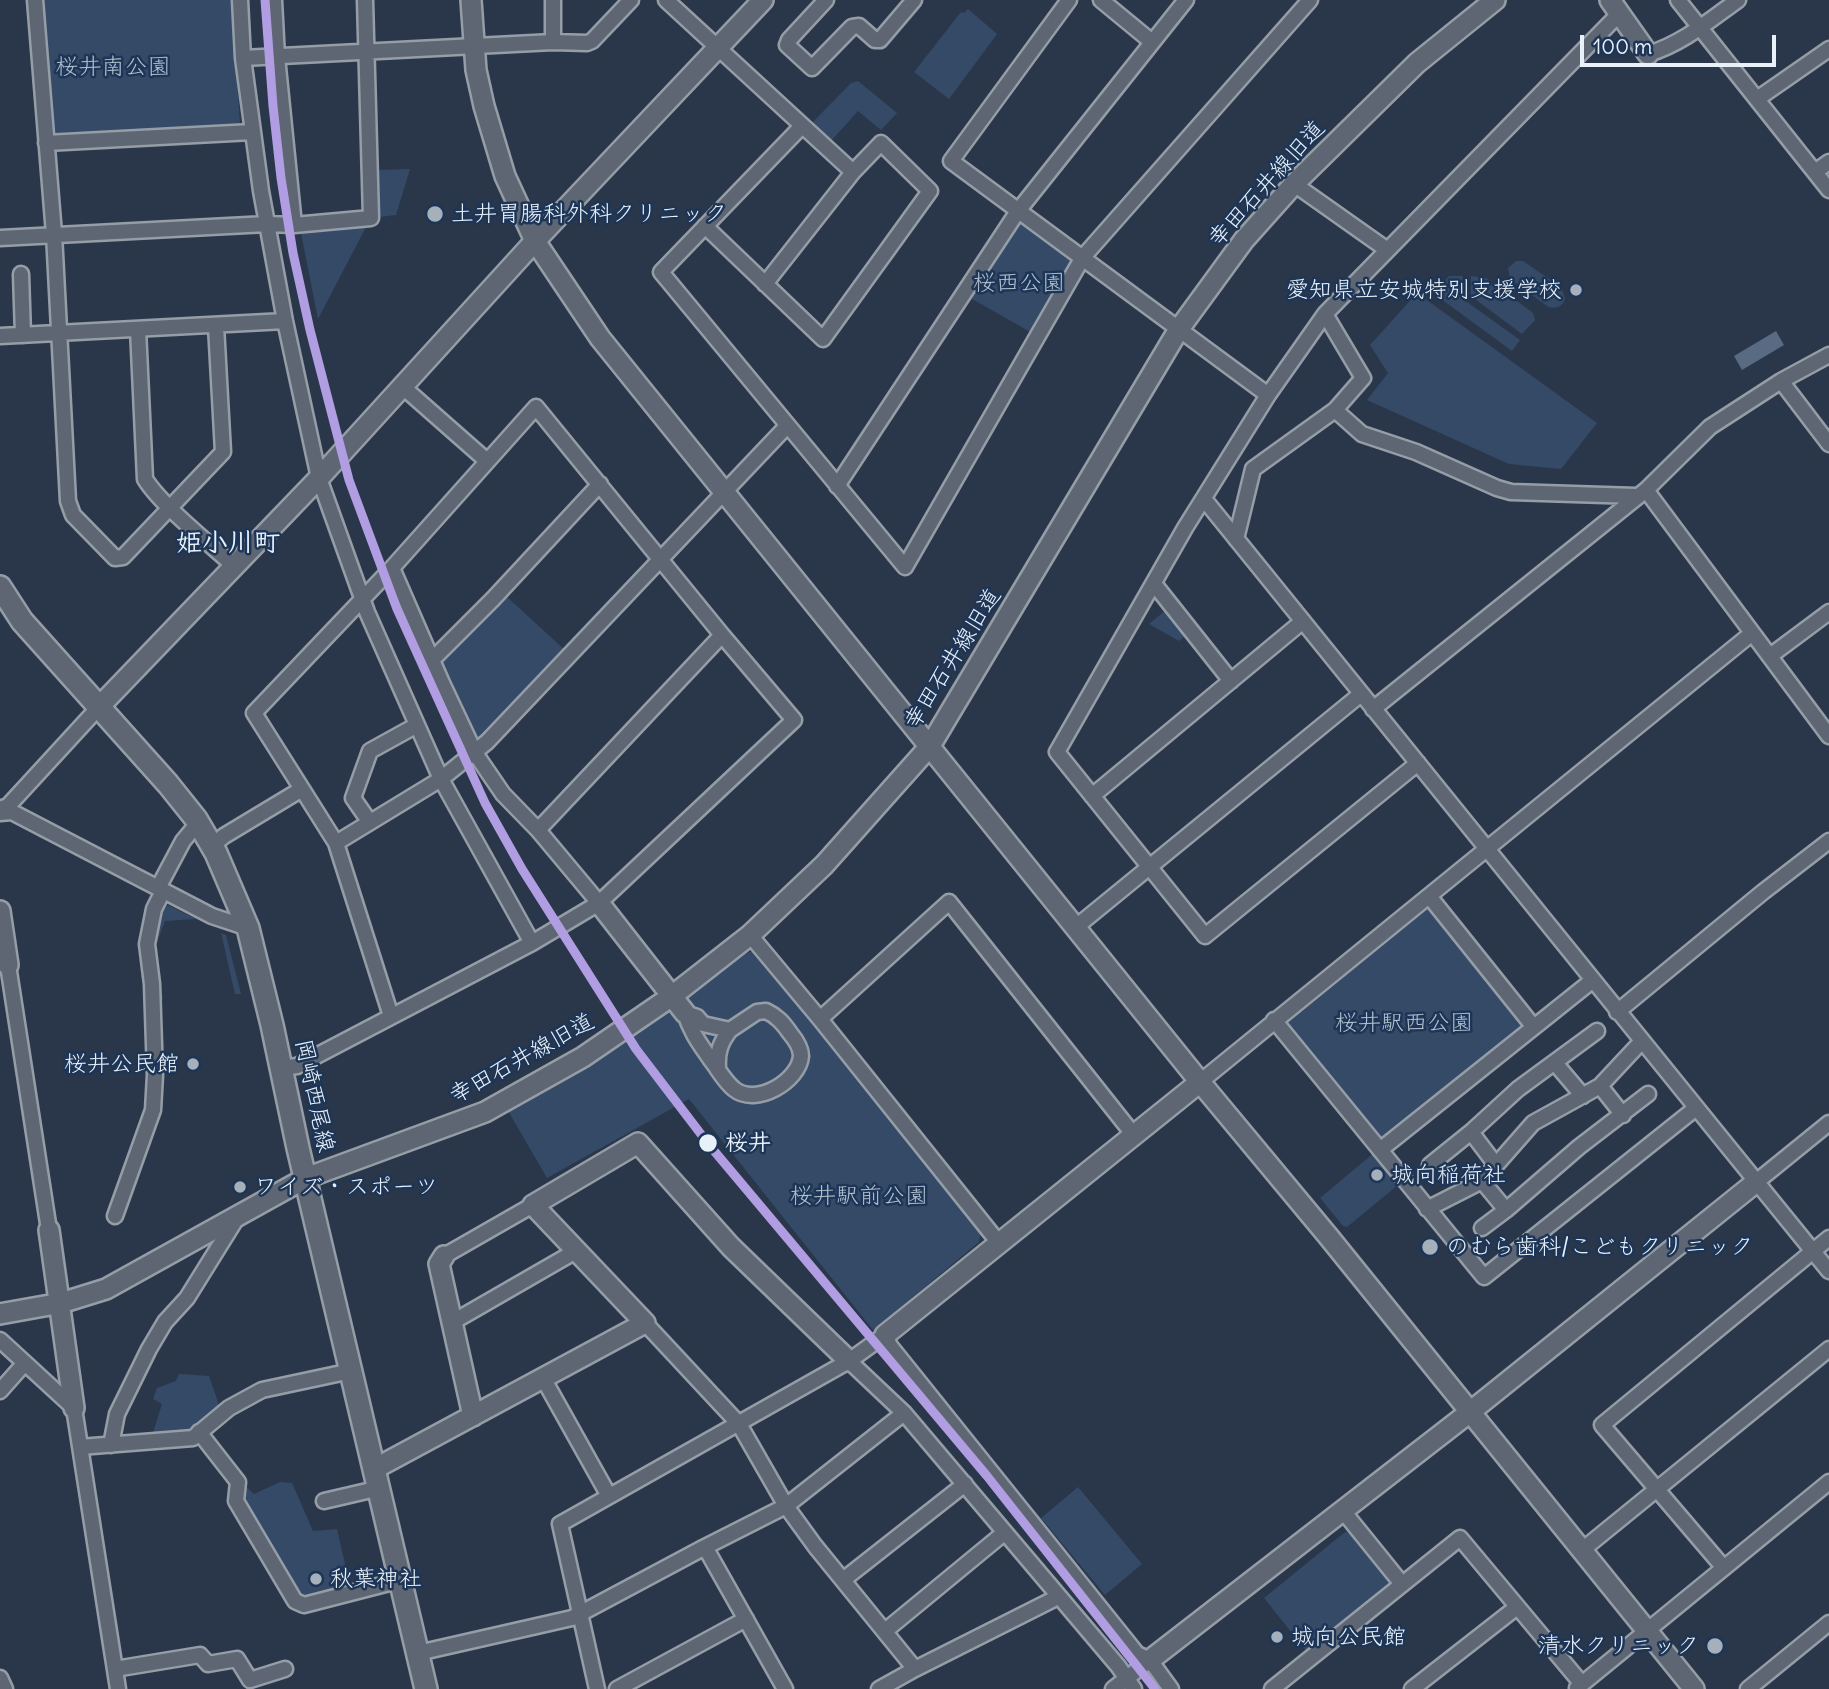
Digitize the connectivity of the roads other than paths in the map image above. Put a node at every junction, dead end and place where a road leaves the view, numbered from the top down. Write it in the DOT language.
graph roads {
  1 [pos="35,0"];
  2 [pos="240,0"];
  3 [pos="274,0"];
  4 [pos="365,0"];
  5 [pos="471,0"];
  6 [pos="552,0"];
  7 [pos="631,0"];
  8 [pos="666,0"];
  9 [pos="763,0"];
  10 [pos="826,0"];
  11 [pos="914,0"];
  12 [pos="1069,0"];
  13 [pos="1101,0"];
  14 [pos="1186,0"];
  15 [pos="1310,0"];
  16 [pos="1495,0"];
  17 [pos="1678,0"];
  18 [pos="1738,0"];
  19 [pos="1615,7"];
  20 [pos="1700,27"];
  21 [pos="553,42"];
  22 [pos="1152,42"];
  23 [pos="473,47"];
  24 [pos="719,48"];
  25 [pos="1829,49"];
  26 [pos="367,52"];
  27 [pos="1648,54"];
  28 [pos="277,57"];
  29 [pos="243,58"];
  30 [pos="1757,99"];
  31 [pos="802,126"];
  32 [pos="252,132"];
  33 [pos="46,143"];
  34 [pos="1829,162"];
  35 [pos="853,172"];
  36 [pos="1815,172"];
  37 [pos="1294,184"];
  38 [pos="1829,190"];
  39 [pos="1018,211"];
  40 [pos="267,224"];
  41 [pos="294,225"];
  42 [pos="705,226"];
  43 [pos="54,234"];
  44 [pos="0,237"];
  45 [pos="535,241"];
  46 [pos="1387,249"];
  47 [pos="1083,257"];
  48 [pos="21,274"];
  49 [pos="765,284"];
  50 [pos="1325,314"];
  51 [pos="285,321"];
  52 [pos="216,326"];
  53 [pos="138,329"];
  54 [pos="1179,329"];
  55 [pos="59,333"];
  56 [pos="23,335"];
  57 [pos="0,336"];
  58 [pos="1829,355"];
  59 [pos="1781,381"];
  60 [pos="403,387"];
  61 [pos="1268,395"];
  62 [pos="1335,410"];
  63 [pos="787,426"];
  64 [pos="1829,444"];
  65 [pos="487,461"];
  66 [pos="320,478"];
  67 [pos="600,484"];
  68 [pos="837,486"];
  69 [pos="724,492"];
  70 [pos="1641,493"];
  71 [pos="1203,499"];
  72 [pos="171,508"];
  73 [pos="1236,539"];
  74 [pos="661,560"];
  75 [pos="234,566"];
  76 [pos="392,568"];
  77 [pos="1154,585"];
  78 [pos="0,587"];
  79 [pos="362,599"];
  80 [pos="1829,612"];
  81 [pos="1303,621"];
  82 [pos="1751,634"];
  83 [pos="722,635"];
  84 [pos="1770,656"];
  85 [pos="432,660"];
  86 [pos="1231,681"];
  87 [pos="1361,694"];
  88 [pos="99,707"];
  89 [pos="1373,709"];
  90 [pos="417,725"];
  91 [pos="1829,736"];
  92 [pos="930,746"];
  93 [pos="475,752"];
  94 [pos="1418,763"];
  95 [pos="441,779"];
  96 [pos="302,789"];
  97 [pos="1092,796"];
  98 [pos="0,811"];
  99 [pos="369,821"];
  100 [pos="198,823"];
  101 [pos="538,830"];
  102 [pos="1829,841"];
  103 [pos="336,843"];
  104 [pos="212,846"];
  105 [pos="1488,848"];
  106 [pos="1150,868"];
  107 [pos="161,889"];
  108 [pos="1429,896"];
  109 [pos="599,903"];
  110 [pos="0,911"];
  111 [pos="1076,927"];
  112 [pos="248,928"];
  113 [pos="750,935"];
  114 [pos="532,943"];
  115 [pos="8,965"];
  116 [pos="1593,980"];
  117 [pos="672,996"];
  118 [pos="1617,1012"];
  119 [pos="685,1013"];
  120 [pos="391,1016"];
  121 [pos="820,1019"];
  122 [pos="1274,1020"];
  123 [pos="1533,1027"];
  124 [pos="730,1030"];
  125 [pos="1597,1031"];
  126 [pos="1642,1041"];
  127 [pos="1555,1063"];
  128 [pos="282,1068"];
  129 [pos="718,1069"];
  130 [pos="1199,1082"];
  131 [pos="1600,1086"];
  132 [pos="1648,1094"];
  133 [pos="1583,1096"];
  134 [pos="1696,1108"];
  135 [pos="1623,1115"];
  136 [pos="1829,1124"];
  137 [pos="1471,1132"];
  138 [pos="1133,1134"];
  139 [pos="1380,1150"];
  140 [pos="1430,1165"];
  141 [pos="1496,1165"];
  142 [pos="306,1178"];
  143 [pos="1482,1181"];
  144 [pos="1755,1183"];
  145 [pos="533,1205"];
  146 [pos="1427,1209"];
  147 [pos="1506,1210"];
  148 [pos="239,1215"];
  149 [pos="115,1216"];
  150 [pos="1482,1228"];
  151 [pos="49,1230"];
  152 [pos="1829,1238"];
  153 [pos="999,1242"];
  154 [pos="576,1251"];
  155 [pos="1813,1251"];
  156 [pos="444,1256"];
  157 [pos="1829,1271"];
  158 [pos="61,1303"];
  159 [pos="0,1314"];
  160 [pos="645,1323"];
  161 [pos="451,1324"];
  162 [pos="885,1335"];
  163 [pos="0,1340"];
  164 [pos="1829,1349"];
  165 [pos="849,1361"];
  166 [pos="24,1364"];
  167 [pos="351,1371"];
  168 [pos="543,1378"];
  169 [pos="0,1391"];
  170 [pos="74,1408"];
  171 [pos="1470,1412"];
  172 [pos="904,1413"];
  173 [pos="473,1416"];
  174 [pos="739,1424"];
  175 [pos="199,1432"];
  176 [pos="111,1445"];
  177 [pos="80,1447"];
  178 [pos="378,1478"];
  179 [pos="1829,1482"];
  180 [pos="965,1484"];
  181 [pos="1656,1488"];
  182 [pos="609,1496"];
  183 [pos="324,1500"];
  184 [pos="786,1506"];
  185 [pos="1343,1511"];
  186 [pos="1004,1533"];
  187 [pos="705,1547"];
  188 [pos="1581,1551"];
  189 [pos="1724,1568"];
  190 [pos="401,1580"];
  191 [pos="843,1580"];
  192 [pos="1402,1584"];
  193 [pos="1058,1597"];
  194 [pos="1517,1607"];
  195 [pos="580,1615"];
  196 [pos="746,1619"];
  197 [pos="1829,1623"];
  198 [pos="885,1631"];
  199 [pos="1646,1632"];
  200 [pos="418,1653"];
  201 [pos="1150,1660"];
  202 [pos="115,1669"];
  203 [pos="285,1669"];
  204 [pos="915,1669"];
  205 [pos="0,1678"];
  206 [pos="1130,1684"];
  207 [pos="1579,1686"];
  208 [pos="5,1689"];
  209 [pos="118,1689"];
  210 [pos="426,1689"];
  211 [pos="597,1689"];
  212 [pos="617,1689"];
  213 [pos="785,1689"];
  214 [pos="879,1689"];
  215 [pos="1113,1689"];
  216 [pos="1171,1689"];
  217 [pos="1272,1689"];
  218 [pos="1412,1689"];
  219 [pos="1694,1689"];
  220 [pos="1748,1689"];
  1 -- 33 [label="street"];
  2 -- 29 [label="street"];
  3 -- 28 [label="street"];
  4 -- 26 [label="street"];
  5 -- 23 [label="street"];
  6 -- 21 [label="street"];
  7 -- 21 [label="street"];
  8 -- 24 [label="street"];
  9 -- 24 [label="street"];
  10 -- 11 [label="street"];
  12 -- 39 [label="street"];
  13 -- 22 [label="street"];
  14 -- 22 [label="street"];
  15 -- 47 [label="street"];
  16 -- 37 [label="street, 幸田石井線旧道"];
  17 -- 20 [label="street"];
  18 -- 20 [label="street"];
  19 -- 27 [label="street"];
  19 -- 46 [label="street"];
  20 -- 27 [label="street"];
  20 -- 30 [label="street"];
  21 -- 23 [label="street"];
  22 -- 39 [label="street"];
  23 -- 26 [label="street"];
  23 -- 45 [label="street"];
  24 -- 31 [label="street"];
  24 -- 45 [label="street"];
  25 -- 30 [label="street"];
  26 -- 28 [label="street"];
  26 -- 41 [label="street"];
  28 -- 29 [label="street"];
  28 -- 41 [label="street"];
  29 -- 32 [label="street"];
  30 -- 36 [label="street"];
  31 -- 35 [label="street"];
  31 -- 42 [label="street"];
  32 -- 33 [label="street"];
  32 -- 40 [label="street"];
  33 -- 43 [label="street"];
  34 -- 36 [label="street"];
  35 -- 49 [label="street"];
  35 -- 49 [label="street"];
  36 -- 38 [label="street"];
  37 -- 46 [label="street"];
  37 -- 54 [label="street, 幸田石井線旧道"];
  39 -- 47 [label="street"];
  39 -- 68 [label="street"];
  40 -- 41 [label="street"];
  40 -- 43 [label="street"];
  40 -- 51 [label="street"];
  42 -- 49 [label="street"];
  42 -- 63 [label="street"];
  43 -- 44 [label="street"];
  43 -- 55 [label="street"];
  45 -- 60 [label="street"];
  45 -- 69 [label="street"];
  46 -- 50 [label="street"];
  47 -- 54 [label="street"];
  47 -- 68 [label="street"];
  48 -- 56 [label="street"];
  50 -- 61 [label="street"];
  50 -- 62 [label="street"];
  51 -- 52 [label="street"];
  51 -- 66 [label="street"];
  52 -- 53 [label="street"];
  52 -- 72 [label="street"];
  53 -- 55 [label="street"];
  53 -- 72 [label="street"];
  54 -- 61 [label="street"];
  54 -- 92 [label="street, 幸田石井線旧道"];
  55 -- 56 [label="street"];
  55 -- 72 [label="street"];
  56 -- 57 [label="street"];
  58 -- 59 [label="street"];
  59 -- 64 [label="street"];
  59 -- 70 [label="street"];
  60 -- 65 [label="street"];
  60 -- 66 [label="street"];
  61 -- 71 [label="street"];
  62 -- 70 [label="street"];
  62 -- 73 [label="street"];
  63 -- 68 [label="street"];
  63 -- 69 [label="street"];
  65 -- 67 [label="street"];
  65 -- 76 [label="street"];
  66 -- 75 [label="street"];
  66 -- 79 [label="street"];
  67 -- 74 [label="street"];
  67 -- 85 [label="street"];
  69 -- 74 [label="street"];
  69 -- 92 [label="street"];
  70 -- 82 [label="street"];
  70 -- 89 [label="street"];
  71 -- 73 [label="street"];
  71 -- 77 [label="street"];
  72 -- 75 [label="street"];
  73 -- 81 [label="street"];
  74 -- 83 [label="street"];
  74 -- 93 [label="street"];
  75 -- 88 [label="street"];
  76 -- 79 [label="street"];
  76 -- 85 [label="street"];
  77 -- 86 [label="street"];
  77 -- 97 [label="street"];
  78 -- 88 [label="main road, 岡崎西尾線"];
  79 -- 90 [label="street"];
  79 -- 96 [label="street"];
  80 -- 84 [label="street"];
  81 -- 86 [label="street"];
  81 -- 87 [label="street"];
  82 -- 84 [label="street"];
  82 -- 105 [label="street"];
  83 -- 101 [label="street"];
  83 -- 109 [label="street"];
  84 -- 91 [label="street"];
  85 -- 93 [label="street"];
  86 -- 97 [label="street"];
  87 -- 89 [label="street"];
  87 -- 106 [label="street"];
  88 -- 98 [label="street"];
  88 -- 100 [label="main road, 岡崎西尾線"];
  89 -- 94 [label="street"];
  90 -- 95 [label="street"];
  90 -- 99 [label="street"];
  92 -- 111 [label="street"];
  92 -- 113 [label="street, 幸田石井線旧道"];
  93 -- 95 [label="street"];
  93 -- 101 [label="street"];
  94 -- 105 [label="street"];
  94 -- 106 [label="street"];
  95 -- 99 [label="street"];
  95 -- 114 [label="street"];
  96 -- 103 [label="street"];
  96 -- 104 [label="street"];
  97 -- 106 [label="street"];
  98 -- 107 [label="street"];
  99 -- 103 [label="street"];
  100 -- 104 [label="main road, 岡崎西尾線"];
  100 -- 107 [label="street"];
  101 -- 109 [label="street"];
  102 -- 118 [label="street"];
  103 -- 120 [label="street"];
  104 -- 112 [label="main road, 岡崎西尾線"];
  105 -- 108 [label="street"];
  105 -- 116 [label="street"];
  106 -- 111 [label="street"];
  107 -- 112 [label="street"];
  107 -- 149 [label="street"];
  108 -- 122 [label="street"];
  108 -- 123 [label="street"];
  109 -- 114 [label="street"];
  109 -- 117 [label="street"];
  110 -- 115 [label="street"];
  111 -- 130 [label="street"];
  112 -- 128 [label="main road, 岡崎西尾線"];
  113 -- 117 [label="street, 幸田石井線旧道"];
  113 -- 121 [label="street"];
  114 -- 120 [label="street"];
  115 -- 151 [label="street"];
  116 -- 118 [label="street"];
  116 -- 123 [label="street"];
  117 -- 119 [label="street"];
  117 -- 142 [label="street, 幸田石井線旧道"];
  118 -- 126 [label="street"];
  119 -- 124 [label="street"];
  119 -- 129 [label="street"];
  120 -- 128 [label="street"];
  121 -- 138 [label="street"];
  121 -- 153 [label="street"];
  122 -- 130 [label="street"];
  122 -- 139 [label="street"];
  123 -- 139 [label="street"];
  124 -- 129 [label="street"];
  124 -- 129 [label="street"];
  125 -- 127 [label="street"];
  126 -- 131 [label="street"];
  126 -- 134 [label="street"];
  127 -- 133 [label="street"];
  127 -- 137 [label="street"];
  128 -- 142 [label="main road, 岡崎西尾線"];
  130 -- 138 [label="street"];
  130 -- 171 [label="street"];
  131 -- 133 [label="street"];
  131 -- 135 [label="street"];
  132 -- 135 [label="street"];
  133 -- 141 [label="street"];
  134 -- 144 [label="street"];
  134 -- 146 [label="street"];
  135 -- 147 [label="street"];
  136 -- 144 [label="street"];
  137 -- 140 [label="street"];
  137 -- 141 [label="street"];
  138 -- 153 [label="street"];
  139 -- 146 [label="street"];
  141 -- 143 [label="street"];
  142 -- 148 [label="street, 幸田石井線旧道"];
  142 -- 167 [label="main road, 岡崎西尾線"];
  143 -- 146 [label="street"];
  143 -- 147 [label="street"];
  144 -- 155 [label="street"];
  144 -- 171 [label="street"];
  145 -- 154 [label="street"];
  145 -- 156 [label="street"];
  145 -- 165 [label="street"];
  147 -- 150 [label="street"];
  148 -- 158 [label="street, 幸田石井線旧道"];
  148 -- 176 [label="street"];
  151 -- 158 [label="street"];
  152 -- 155 [label="street"];
  153 -- 162 [label="street"];
  154 -- 160 [label="street"];
  154 -- 161 [label="street"];
  155 -- 157 [label="street"];
  155 -- 181 [label="street"];
  156 -- 161 [label="street"];
  158 -- 159 [label="street, 幸田石井線旧道"];
  158 -- 170 [label="street"];
  160 -- 168 [label="street"];
  160 -- 174 [label="street"];
  161 -- 173 [label="street"];
  162 -- 165 [label="street"];
  162 -- 201 [label="street"];
  163 -- 166 [label="street"];
  164 -- 181 [label="street"];
  165 -- 172 [label="street"];
  165 -- 174 [label="street"];
  166 -- 169 [label="street"];
  166 -- 170 [label="street"];
  167 -- 175 [label="street"];
  167 -- 178 [label="main road, 岡崎西尾線"];
  168 -- 173 [label="street"];
  168 -- 182 [label="street"];
  170 -- 177 [label="street"];
  171 -- 185 [label="street"];
  171 -- 188 [label="street"];
  172 -- 180 [label="street"];
  172 -- 184 [label="street"];
  173 -- 178 [label="street"];
  174 -- 182 [label="street"];
  174 -- 184 [label="street"];
  175 -- 176 [label="street"];
  175 -- 190 [label="street"];
  176 -- 177 [label="street"];
  177 -- 202 [label="street"];
  178 -- 183 [label="street"];
  178 -- 190 [label="main road, 岡崎西尾線"];
  179 -- 189 [label="street"];
  180 -- 186 [label="street"];
  180 -- 191 [label="street"];
  181 -- 188 [label="street"];
  181 -- 189 [label="street"];
  182 -- 195 [label="street"];
  184 -- 187 [label="street"];
  184 -- 191 [label="street"];
  185 -- 192 [label="street"];
  185 -- 201 [label="street"];
  186 -- 193 [label="street"];
  186 -- 198 [label="street"];
  187 -- 195 [label="street"];
  187 -- 196 [label="street"];
  188 -- 199 [label="street"];
  189 -- 199 [label="street"];
  190 -- 200 [label="main road, 岡崎西尾線"];
  191 -- 198 [label="street"];
  192 -- 194 [label="street"];
  192 -- 217 [label="street"];
  193 -- 204 [label="street"];
  193 -- 206 [label="street"];
  194 -- 207 [label="street"];
  194 -- 218 [label="street"];
  195 -- 200 [label="street"];
  195 -- 211 [label="street"];
  196 -- 212 [label="street"];
  196 -- 213 [label="street"];
  197 -- 220 [label="street"];
  198 -- 204 [label="street"];
  199 -- 207 [label="street"];
  199 -- 219 [label="street"];
  200 -- 210 [label="main road, 岡崎西尾線"];
  201 -- 206 [label="street"];
  201 -- 216 [label="street"];
  202 -- 203 [label="street"];
  202 -- 209 [label="street"];
  204 -- 214 [label="street"];
  205 -- 208 [label="street"];
  206 -- 215 [label="street"];
}
